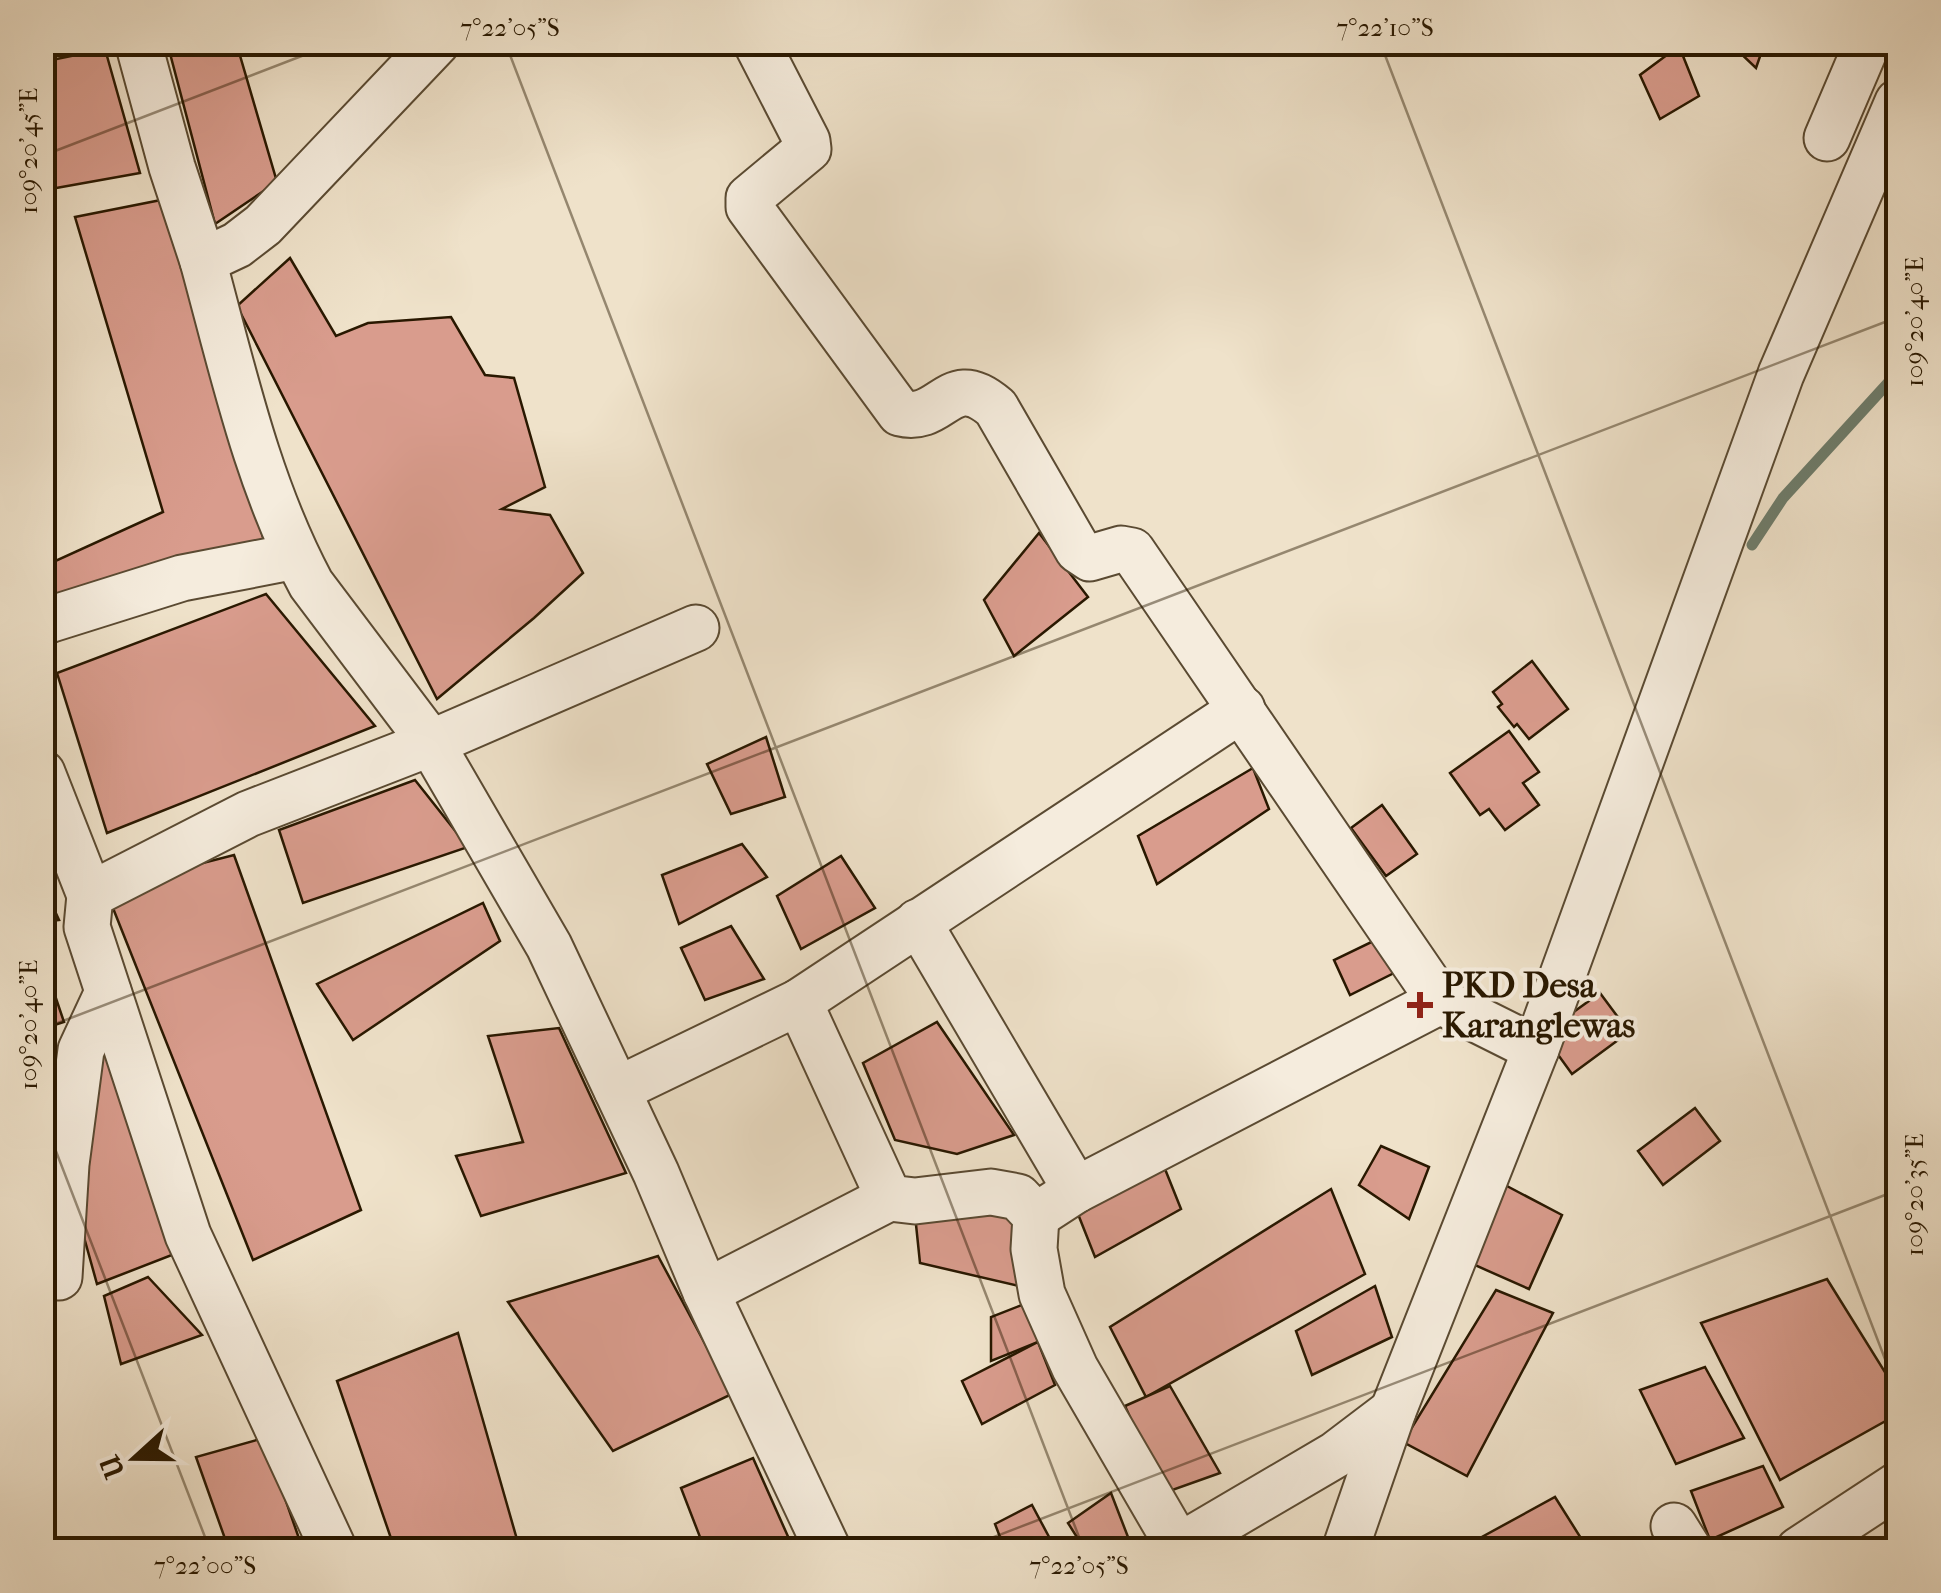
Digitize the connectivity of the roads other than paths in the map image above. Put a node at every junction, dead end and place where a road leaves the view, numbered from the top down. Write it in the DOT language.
graph roads {
  1 [pos="138,42"];
  2 [pos="438,42"];
  3 [pos="756,42"];
  4 [pos="1868,42"];
  5 [pos="1898,102"];
  6 [pos="1827,138"];
  7 [pos="203,261"];
  8 [pos="296,556"];
  9 [pos="42,622"];
  10 [pos="696,628"];
  11 [pos="1242,710"];
  12 [pos="431,744"];
  13 [pos="42,773"];
  14 [pos="90,895"];
  15 [pos="918,922"];
  16 [pos="108,992"];
  17 [pos="1440,1001"];
  18 [pos="799,1002"];
  19 [pos="1536,1049"];
  20 [pos="618,1090"];
  21 [pos="1076,1190"];
  22 [pos="889,1198"];
  23 [pos="1036,1216"];
  24 [pos="60,1277"];
  25 [pos="706,1292"];
  26 [pos="1392,1411"];
  27 [pos="1898,1485"];
  28 [pos="1176,1549"];
  29 [pos="334,1550"];
  30 [pos="828,1550"];
  31 [pos="1345,1550"];
  32 [pos="1798,1550"];
  1 -- 7 [label="street"];
  2 -- 7 [label="street"];
  3 -- 11 [label="street"];
  4 -- 6 [label="street"];
  5 -- 19 [label="street"];
  7 -- 8 [label="street"];
  8 -- 9 [label="street"];
  8 -- 12 [label="street"];
  10 -- 12 [label="street"];
  11 -- 15 [label="street"];
  11 -- 17 [label="street"];
  12 -- 14 [label="street"];
  12 -- 20 [label="street"];
  13 -- 14 [label="street"];
  14 -- 16 [label="street"];
  15 -- 18 [label="street"];
  15 -- 21 [label="street"];
  16 -- 24 [label="street"];
  16 -- 29 [label="street"];
  17 -- 19 [label="street"];
  17 -- 21 [label="street"];
  18 -- 20 [label="street"];
  18 -- 22 [label="street"];
  19 -- 26 [label="street"];
  20 -- 25 [label="street"];
  21 -- 23 [label="street"];
  22 -- 23 [label="street"];
  22 -- 25 [label="street"];
  23 -- 28 [label="street"];
  25 -- 30 [label="street"];
  26 -- 28 [label="street"];
  26 -- 31 [label="street"];
  27 -- 32 [label="street"];
}
